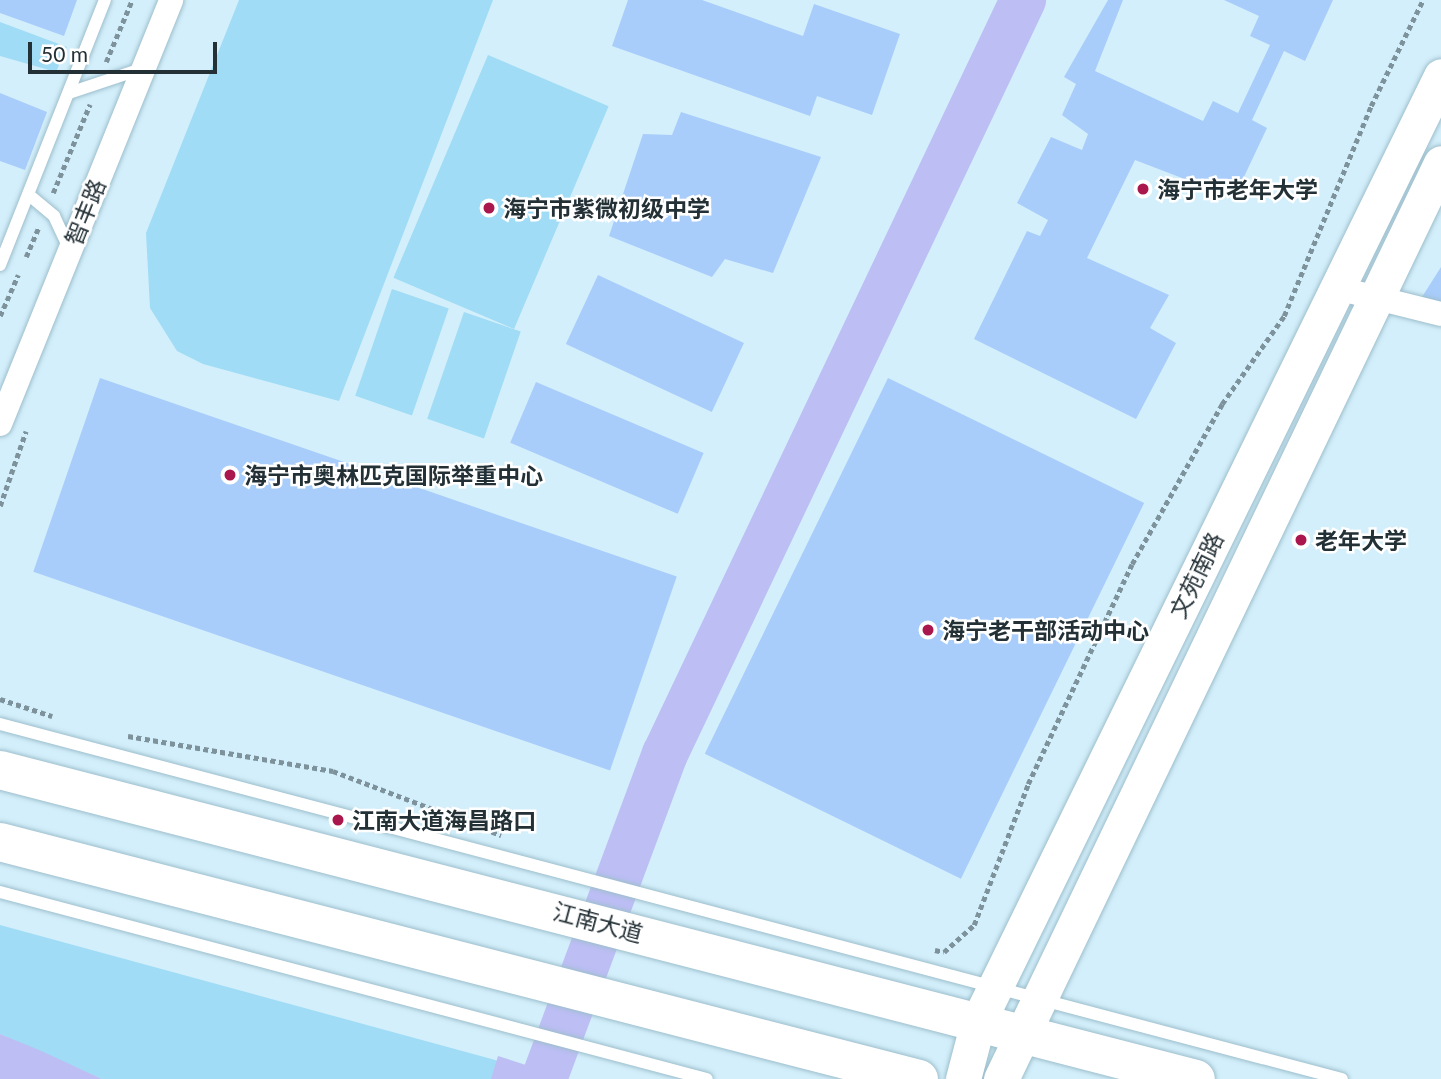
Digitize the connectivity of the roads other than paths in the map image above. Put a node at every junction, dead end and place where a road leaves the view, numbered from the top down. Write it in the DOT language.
graph roads {
  1 [pos="105,0"];
  2 [pos="171,0"];
  3 [pos="144,68"];
  4 [pos="1441,76"];
  5 [pos="69,93"];
  6 [pos="1441,163"];
  7 [pos="29,195"];
  8 [pos="70,250"];
  9 [pos="0,265"];
  10 [pos="1337,288"];
  11 [pos="1376,298"];
  12 [pos="1441,314"];
  13 [pos="0,424"];
  14 [pos="0,724"];
  15 [pos="0,770"];
  16 [pos="0,842"];
  17 [pos="0,892"];
  18 [pos="995,986"];
  19 [pos="1036,996"];
  20 [pos="978,1023"];
  21 [pos="1018,1033"];
  22 [pos="707,1079"];
  23 [pos="919,1079"];
  24 [pos="963,1079"];
  25 [pos="1001,1079"];
  26 [pos="1196,1079"];
  27 [pos="1342,1079"];
  1 -- 5 [label="lane"];
  2 -- 3 [label="street, 智丰路"];
  3 -- 5 [label="lane"];
  3 -- 8 [label="street, 智丰路"];
  4 -- 10 [label="main road, 文苑南路"];
  5 -- 7 [label="lane"];
  6 -- 11 [label="main road, 文苑南路"];
  7 -- 8 [label="lane"];
  7 -- 9 [label="lane"];
  8 -- 13 [label="street, 智丰路"];
  10 -- 11 [label="street"];
  10 -- 18 [label="main road, 文苑南路"];
  11 -- 12 [label="street"];
  11 -- 19 [label="main road, 文苑南路"];
  14 -- 18 [label="lane"];
  15 -- 20 [label="highway, 江南大道"];
  16 -- 23 [label="highway"];
  17 -- 22 [label="lane"];
  18 -- 19 [label="lane"];
  18 -- 20 [label="main road, 文苑南路"];
  19 -- 21 [label="main road, 文苑南路"];
  19 -- 27 [label="lane"];
  20 -- 21 [label="highway, 江南大道"];
  20 -- 24 [label="main road, 文苑南路"];
  21 -- 25 [label="main road, 文苑南路"];
  21 -- 26 [label="highway, 江南大道"];
}
